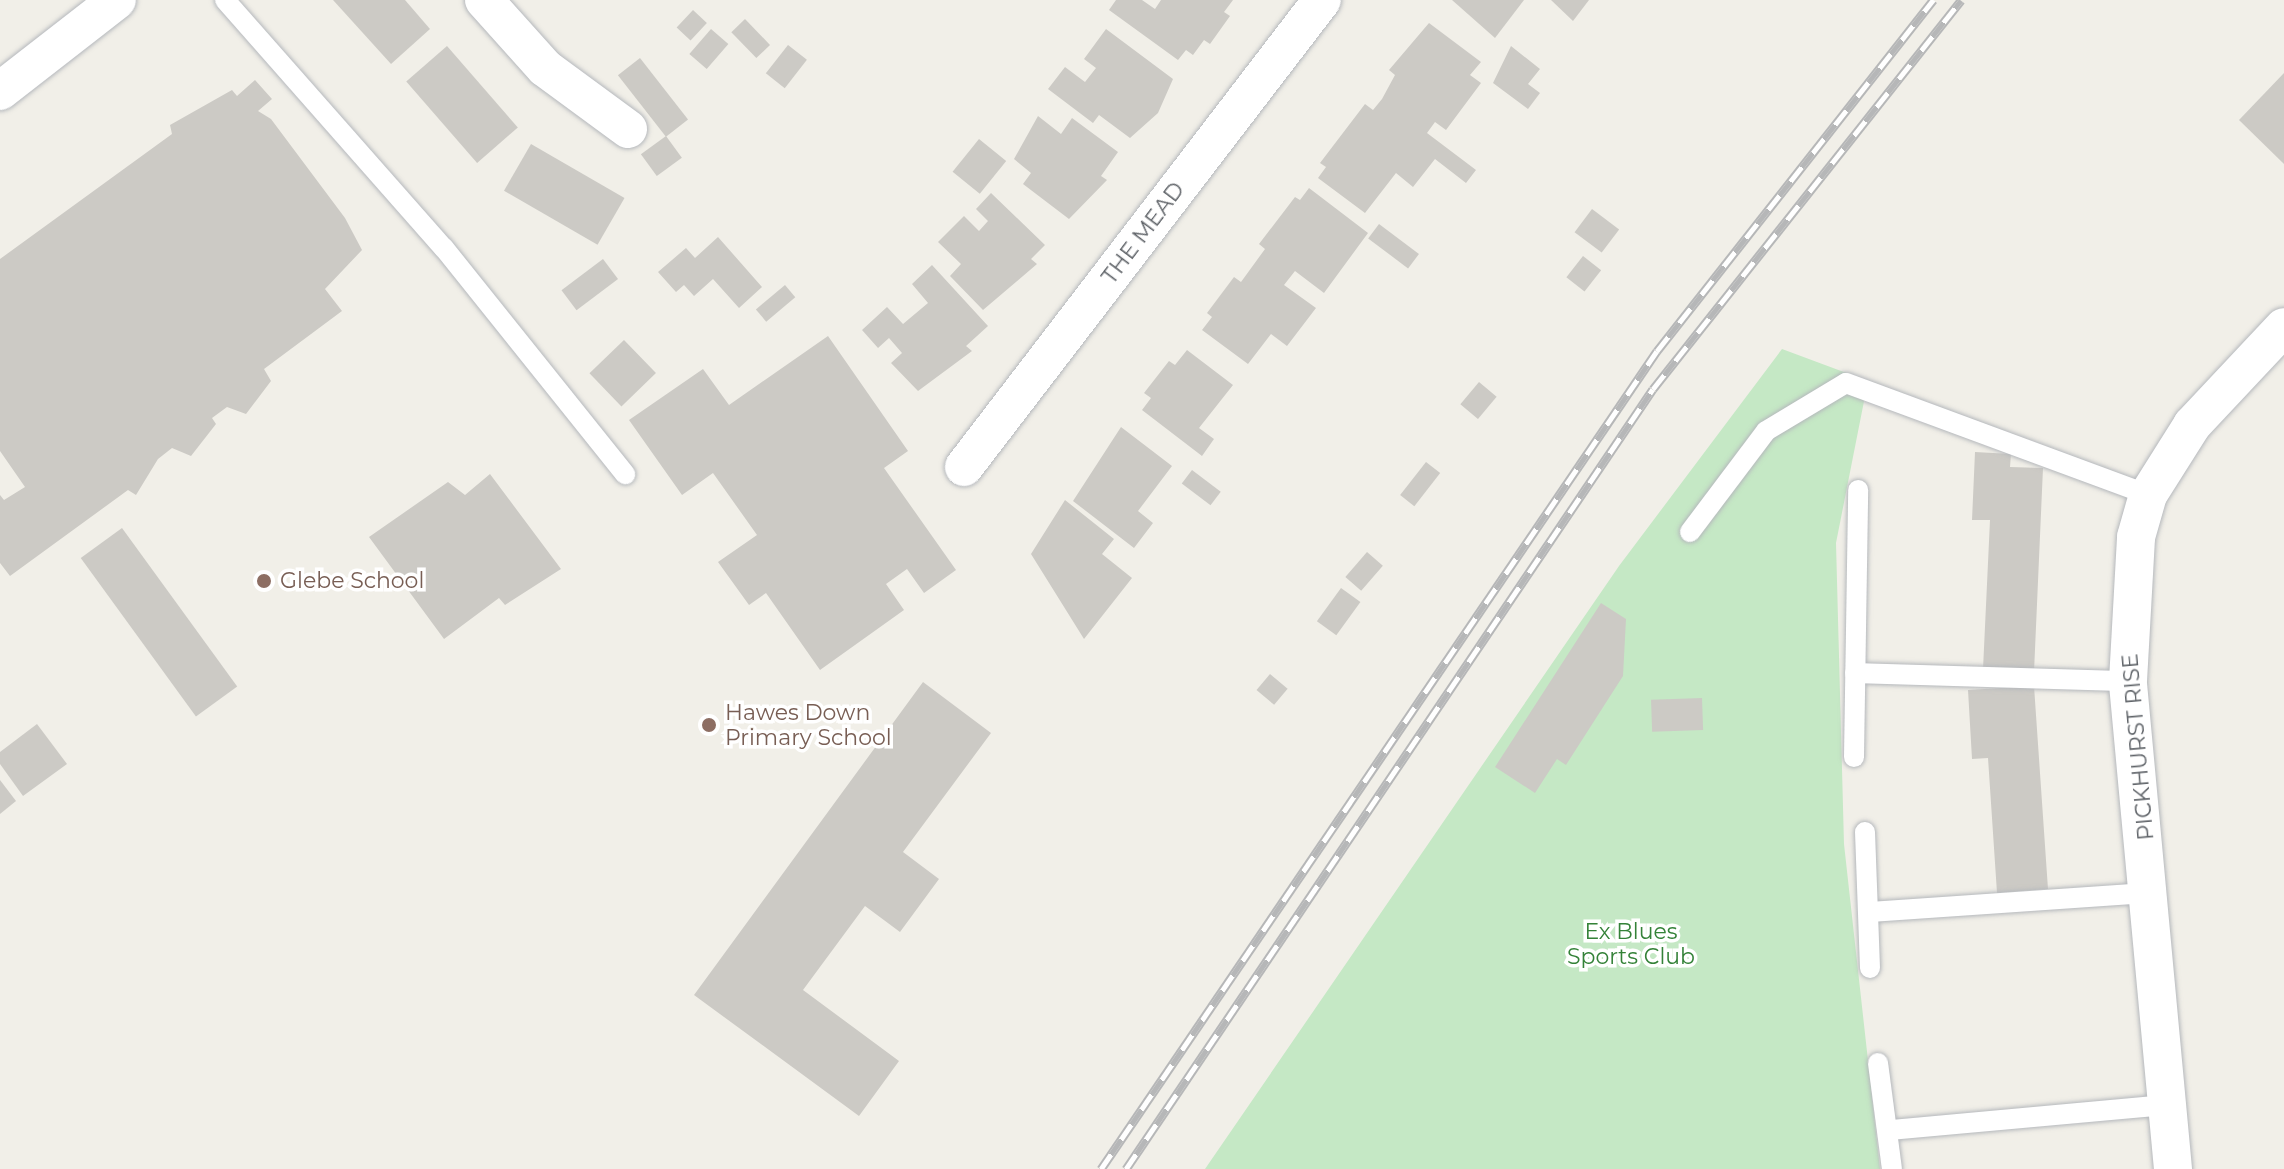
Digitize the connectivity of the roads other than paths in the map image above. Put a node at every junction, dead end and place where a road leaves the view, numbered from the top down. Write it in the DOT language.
graph roads {
  1 [pos="117,0"];
  2 [pos="225,0"];
  3 [pos="484,0"];
  4 [pos="1322,0"];
  5 [pos="0,91"];
  6 [pos="628,129"];
  7 [pos="2284,327"];
  8 [pos="964,467"];
  9 [pos="625,474"];
  10 [pos="1858,490"];
  11 [pos="2148,495"];
  12 [pos="1690,532"];
  13 [pos="1855,673"];
  14 [pos="2128,681"];
  15 [pos="1854,757"];
  16 [pos="1865,832"];
  17 [pos="2151,893"];
  18 [pos="1869,912"];
  19 [pos="1870,968"];
  20 [pos="1878,1063"];
  21 [pos="2164,1105"];
  22 [pos="1891,1130"];
  23 [pos="1892,1169"];
  24 [pos="2173,1169"];
  1 -- 5 [label="street"];
  2 -- 9 [label="lane"];
  3 -- 6 [label="street"];
  4 -- 8 [label="street, THE MEAD"];
  7 -- 11 [label="street, PICKHURST RISE"];
  10 -- 13 [label="lane"];
  11 -- 12 [label="lane"];
  11 -- 14 [label="street, PICKHURST RISE"];
  13 -- 14 [label="lane"];
  13 -- 15 [label="lane"];
  14 -- 17 [label="street, PICKHURST RISE"];
  16 -- 18 [label="lane"];
  17 -- 18 [label="lane"];
  17 -- 21 [label="street, PICKHURST RISE"];
  18 -- 19 [label="lane"];
  20 -- 22 [label="lane"];
  21 -- 22 [label="lane"];
  21 -- 24 [label="street, PICKHURST RISE"];
  22 -- 23 [label="lane"];
}
